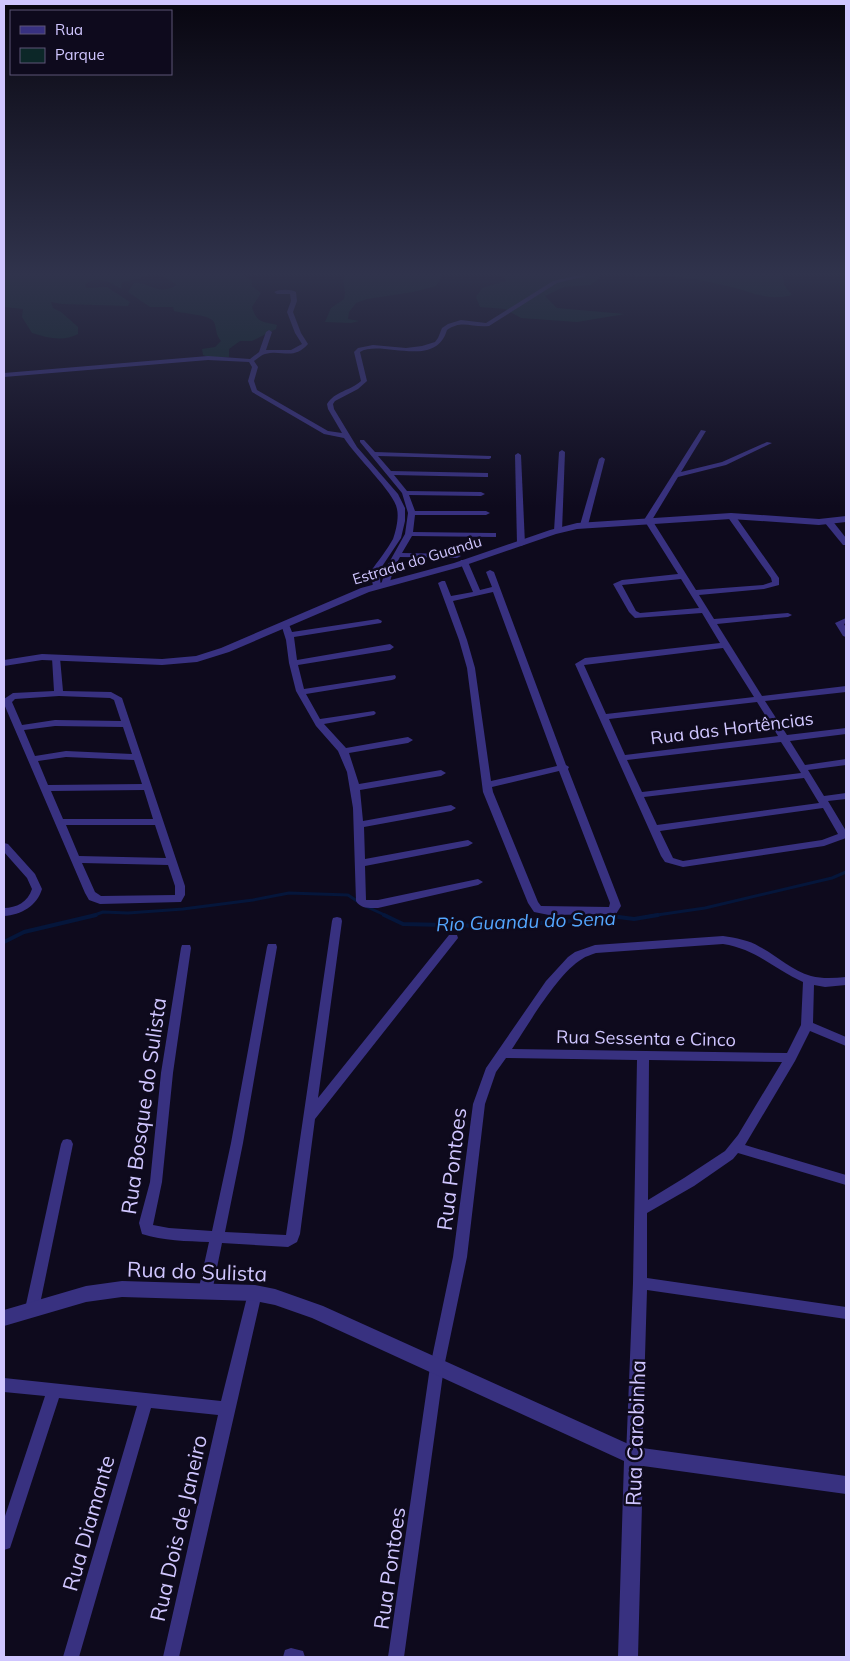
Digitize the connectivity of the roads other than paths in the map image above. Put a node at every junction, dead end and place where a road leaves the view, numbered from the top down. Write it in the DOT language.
graph roads {
  1 [pos="262,352"];
  2 [pos="294,352"];
  3 [pos="358,352"];
  4 [pos="251,361"];
  5 [pos="4,375"];
  6 [pos="703,431"];
  7 [pos="348,436"];
  8 [pos="362,441"];
  9 [pos="769,443"];
  10 [pos="562,452"];
  11 [pos="373,454"];
  12 [pos="518,455"];
  13 [pos="489,457"];
  14 [pos="602,459"];
  15 [pos="387,473"];
  16 [pos="485,475"];
  17 [pos="676,475"];
  18 [pos="405,493"];
  19 [pos="481,494"];
  20 [pos="412,513"];
  21 [pos="486,513"];
  22 [pos="731,516"];
  23 [pos="846,519"];
  24 [pos="648,520"];
  25 [pos="828,522"];
  26 [pos="584,525"];
  27 [pos="558,531"];
  28 [pos="409,534"];
  29 [pos="493,535"];
  30 [pos="846,543"];
  31 [pos="521,544"];
  32 [pos="397,555"];
  33 [pos="459,561"];
  34 [pos="490,572"];
  35 [pos="683,576"];
  36 [pos="442,583"];
  37 [pos="381,586"];
  38 [pos="496,589"];
  39 [pos="474,593"];
  40 [pos="694,593"];
  41 [pos="449,599"];
  42 [pos="705,610"];
  43 [pos="788,615"];
  44 [pos="846,620"];
  45 [pos="378,621"];
  46 [pos="712,622"];
  47 [pos="285,624"];
  48 [pos="846,634"];
  49 [pos="290,635"];
  50 [pos="727,645"];
  51 [pos="390,647"];
  52 [pos="56,658"];
  53 [pos="293,662"];
  54 [pos="4,663"];
  55 [pos="392,677"];
  56 [pos="846,690"];
  57 [pos="300,692"];
  58 [pos="59,693"];
  59 [pos="760,698"];
  60 [pos="371,713"];
  61 [pos="604,717"];
  62 [pos="318,722"];
  63 [pos="126,724"];
  64 [pos="18,728"];
  65 [pos="846,731"];
  66 [pos="784,738"];
  67 [pos="408,740"];
  68 [pos="343,751"];
  69 [pos="138,756"];
  70 [pos="622,758"];
  71 [pos="32,759"];
  72 [pos="846,762"];
  73 [pos="564,767"];
  74 [pos="804,771"];
  75 [pos="441,773"];
  76 [pos="487,785"];
  77 [pos="148,787"];
  78 [pos="44,788"];
  79 [pos="354,788"];
  80 [pos="638,795"];
  81 [pos="846,796"];
  82 [pos="824,802"];
  83 [pos="451,808"];
  84 [pos="59,822"];
  85 [pos="159,822"];
  86 [pos="358,825"];
  87 [pos="653,829"];
  88 [pos="845,835"];
  89 [pos="468,843"];
  90 [pos="4,846"];
  91 [pos="75,859"];
  92 [pos="172,862"];
  93 [pos="359,864"];
  94 [pos="478,882"];
  95 [pos="4,912"];
  96 [pos="338,921"];
  97 [pos="453,938"];
  98 [pos="272,947"];
  99 [pos="186,948"];
  100 [pos="809,980"];
  101 [pos="846,981"];
  102 [pos="807,1025"];
  103 [pos="846,1042"];
  104 [pos="502,1053"];
  105 [pos="643,1056"];
  106 [pos="791,1058"];
  107 [pos="309,1118"];
  108 [pos="67,1144"];
  109 [pos="736,1147"];
  110 [pos="846,1180"];
  111 [pos="642,1210"];
  112 [pos="218,1237"];
  113 [pos="640,1283"];
  114 [pos="205,1292"];
  115 [pos="256,1293"];
  116 [pos="32,1309"];
  117 [pos="846,1313"];
  118 [pos="4,1318"];
  119 [pos="437,1367"];
  120 [pos="4,1385"];
  121 [pos="54,1391"];
  122 [pos="146,1401"];
  123 [pos="227,1409"];
  124 [pos="634,1456"];
  125 [pos="846,1485"];
  126 [pos="4,1542"];
  127 [pos="72,1657"];
  128 [pos="171,1657"];
  129 [pos="396,1657"];
  130 [pos="628,1657"];
  1 -- 2 [label="street"];
  1 -- 4 [label="street"];
  3 -- 7 [label="street"];
  4 -- 5 [label="street"];
  4 -- 7 [label="street"];
  6 -- 17 [label="street"];
  7 -- 37 [label="street"];
  8 -- 11 [label="street"];
  9 -- 17 [label="street"];
  10 -- 27 [label="street"];
  11 -- 13 [label="street"];
  11 -- 15 [label="street"];
  12 -- 31 [label="street"];
  14 -- 26 [label="street"];
  15 -- 16 [label="street"];
  15 -- 18 [label="street"];
  17 -- 24 [label="street"];
  18 -- 19 [label="street"];
  18 -- 20 [label="street"];
  20 -- 21 [label="street"];
  20 -- 28 [label="street"];
  22 -- 24 [label="street, Estrada do Guandu"];
  22 -- 25 [label="street, Estrada do Guandu"];
  22 -- 40 [label="street"];
  23 -- 25 [label="street, Estrada do Guandu"];
  24 -- 26 [label="street, Estrada do Guandu"];
  24 -- 35 [label="street"];
  25 -- 30 [label="street"];
  26 -- 27 [label="street, Estrada do Guandu"];
  27 -- 31 [label="street, Estrada do Guandu"];
  28 -- 29 [label="street"];
  28 -- 32 [label="street"];
  31 -- 33 [label="street, Estrada do Guandu"];
  32 -- 33 [label="street"];
  32 -- 37 [label="street"];
  33 -- 37 [label="street, Estrada do Guandu"];
  33 -- 39 [label="street"];
  34 -- 38 [label="street"];
  35 -- 40 [label="street"];
  35 -- 42 [label="street"];
  36 -- 41 [label="street"];
  37 -- 47 [label="street, Estrada do Guandu"];
  38 -- 39 [label="street"];
  38 -- 73 [label="street"];
  39 -- 41 [label="street"];
  40 -- 42 [label="street"];
  41 -- 76 [label="street"];
  42 -- 46 [label="street"];
  43 -- 46 [label="street"];
  44 -- 48 [label="street"];
  45 -- 49 [label="street"];
  46 -- 50 [label="street"];
  47 -- 49 [label="street"];
  47 -- 52 [label="street, Estrada do Guandu"];
  49 -- 53 [label="street"];
  50 -- 59 [label="street"];
  50 -- 61 [label="street"];
  51 -- 53 [label="street"];
  52 -- 54 [label="street, Estrada do Guandu"];
  52 -- 58 [label="street"];
  53 -- 57 [label="street"];
  55 -- 57 [label="street"];
  56 -- 59 [label="street"];
  57 -- 62 [label="street"];
  58 -- 63 [label="street"];
  58 -- 64 [label="street"];
  59 -- 61 [label="street"];
  59 -- 66 [label="street"];
  60 -- 62 [label="street"];
  61 -- 70 [label="street"];
  62 -- 68 [label="street"];
  63 -- 64 [label="street"];
  63 -- 69 [label="street"];
  64 -- 71 [label="street"];
  65 -- 66 [label="street, Rua das Hortências"];
  66 -- 70 [label="street, Rua das Hortências"];
  66 -- 74 [label="street"];
  67 -- 68 [label="street"];
  68 -- 79 [label="street"];
  69 -- 71 [label="street"];
  69 -- 77 [label="street"];
  70 -- 80 [label="street"];
  71 -- 78 [label="street"];
  72 -- 74 [label="street"];
  73 -- 76 [label="street"];
  73 -- 76 [label="street"];
  74 -- 80 [label="street"];
  74 -- 82 [label="street"];
  75 -- 79 [label="street"];
  77 -- 78 [label="street"];
  77 -- 85 [label="street"];
  78 -- 84 [label="street"];
  79 -- 86 [label="street"];
  80 -- 87 [label="street"];
  81 -- 82 [label="street"];
  82 -- 87 [label="street"];
  82 -- 88 [label="street"];
  83 -- 86 [label="street"];
  84 -- 85 [label="street"];
  84 -- 91 [label="street"];
  85 -- 92 [label="street"];
  86 -- 93 [label="street"];
  87 -- 88 [label="street"];
  89 -- 93 [label="street"];
  90 -- 95 [label="street"];
  91 -- 92 [label="street"];
  91 -- 92 [label="street"];
  93 -- 94 [label="street"];
  96 -- 107 [label="street"];
  97 -- 107 [label="street"];
  98 -- 112 [label="street"];
  99 -- 112 [label="street, Rua Bosque do Sulista"];
  100 -- 101 [label="street, Rua Pontoes"];
  100 -- 102 [label="street"];
  100 -- 104 [label="street, Rua Pontoes"];
  102 -- 103 [label="street"];
  102 -- 106 [label="street"];
  104 -- 105 [label="street, Rua Sessenta e Cinco"];
  104 -- 119 [label="street, Rua Pontoes"];
  105 -- 106 [label="street, Rua Sessenta e Cinco"];
  105 -- 111 [label="street, Rua Carobinha"];
  106 -- 109 [label="street"];
  107 -- 112 [label="street"];
  108 -- 116 [label="street"];
  109 -- 110 [label="street"];
  109 -- 111 [label="street"];
  111 -- 113 [label="street, Rua Carobinha"];
  112 -- 114 [label="street"];
  113 -- 117 [label="street"];
  113 -- 124 [label="street, Rua Carobinha"];
  114 -- 115 [label="street, Rua do Sulista"];
  114 -- 116 [label="street, Rua do Sulista"];
  115 -- 119 [label="street, Rua do Sulista"];
  115 -- 123 [label="street, Rua Dois de Janeiro"];
  116 -- 118 [label="street, Rua do Sulista"];
  119 -- 124 [label="street, Rua do Sulista"];
  119 -- 129 [label="street, Rua Pontoes"];
  120 -- 121 [label="street"];
  121 -- 122 [label="street"];
  121 -- 126 [label="street"];
  122 -- 123 [label="street"];
  122 -- 127 [label="street, Rua Diamante"];
  123 -- 128 [label="street, Rua Dois de Janeiro"];
  124 -- 125 [label="street, Rua do Sulista"];
  124 -- 130 [label="street, Rua Carobinha"];
}
